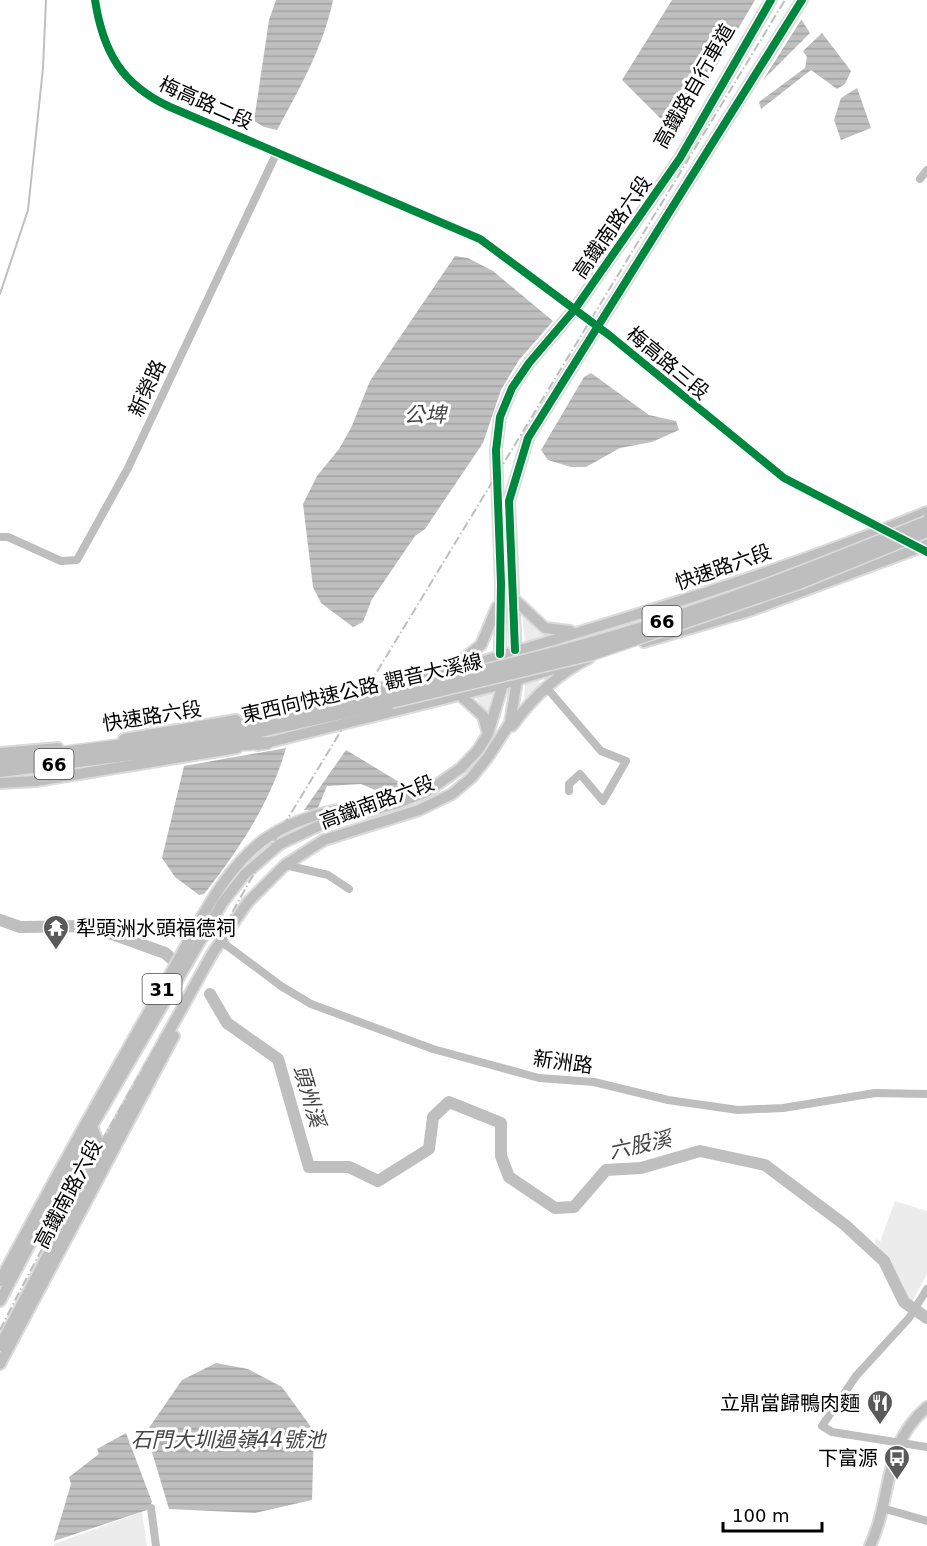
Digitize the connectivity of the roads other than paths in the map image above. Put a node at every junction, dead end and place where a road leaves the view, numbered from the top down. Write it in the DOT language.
graph roads {
  1 [pos="95,0"];
  2 [pos="771,0"];
  3 [pos="802,0"];
  4 [pos="277,152"];
  5 [pos="290,157"];
  6 [pos="927,170"];
  7 [pos="920,179"];
  8 [pos="575,309"];
  9 [pos="597,326"];
  10 [pos="927,512"];
  11 [pos="927,522"];
  12 [pos="885,529"];
  13 [pos="927,531"];
  14 [pos="0,537"];
  15 [pos="925,550"];
  16 [pos="501,583"];
  17 [pos="514,599"];
  18 [pos="588,630"];
  19 [pos="515,650"];
  20 [pos="500,654"];
  21 [pos="591,658"];
  22 [pos="446,673"];
  23 [pos="517,680"];
  24 [pos="503,684"];
  25 [pos="546,687"];
  26 [pos="459,694"];
  27 [pos="390,698"];
  28 [pos="265,715"];
  29 [pos="488,734"];
  30 [pos="186,742"];
  31 [pos="267,743"];
  32 [pos="108,752"];
  33 [pos="0,753"];
  34 [pos="488,757"];
  35 [pos="0,761"];
  36 [pos="0,771"];
  37 [pos="0,783"];
  38 [pos="569,791"];
  39 [pos="409,799"];
  40 [pos="285,865"];
  41 [pos="349,889"];
  42 [pos="221,944"];
  43 [pos="927,1094"];
  44 [pos="104,1105"];
  45 [pos="124,1112"];
  46 [pos="88,1114"];
  47 [pos="92,1126"];
  48 [pos="103,1158"];
  49 [pos="65,1177"];
  50 [pos="92,1179"];
  51 [pos="0,1281"];
  52 [pos="927,1289"];
  53 [pos="0,1300"];
  54 [pos="0,1346"];
  55 [pos="0,1364"];
  56 [pos="927,1407"];
  57 [pos="898,1442"];
  58 [pos="927,1447"];
  59 [pos="151,1508"];
  60 [pos="882,1508"];
  61 [pos="927,1521"];
  62 [pos="156,1546"];
  63 [pos="870,1546"];
  1 -- 4 [label="street, 梅高路二段"];
  2 -- 8 [label="main road, 高鐵南路六段 / 31"];
  3 -- 9 [label="main road, 高鐵南路六段 / 31"];
  4 -- 5 [label="street, 梅高路二段"];
  4 -- 14 [label="street, 新榮路"];
  5 -- 8 [label="street, 梅高路三段"];
  6 -- 7 [label="street"];
  8 -- 9 [label="street, 梅高路三段"];
  8 -- 16 [label="main road, 高鐵南路六段 / 31"];
  9 -- 12 [label="street, 梅高路三段"];
  9 -- 17 [label="main road, 高鐵南路六段 / 31"];
  10 -- 12 [label="main road, 快速路六段 / 66"];
  11 -- 27 [label="highway, 東西向快速公路 觀音大溪線 / 66, bridge"];
  12 -- 15 [label="street, 梅高路三段"];
  12 -- 18 [label="main road, 快速路六段 / 66"];
  13 -- 27 [label="highway, 東西向快速公路 觀音大溪線 / 66, bridge"];
  15 -- 21 [label="main road, 66"];
  16 -- 20 [label="main road, 高鐵南路六段 / 31"];
  16 -- 22 [label="main road"];
  17 -- 18 [label="main road"];
  17 -- 19 [label="main road, 高鐵南路六段 / 31"];
  18 -- 19 [label="main road, 快速路六段 / 66"];
  19 -- 20 [label="main road, 快速路六段 / 66"];
  19 -- 23 [label="main road, 高鐵南路六段 / 31"];
  20 -- 22 [label="main road, 快速路六段 / 66"];
  20 -- 24 [label="main road, 高鐵南路六段 / 31"];
  21 -- 23 [label="main road, 66"];
  21 -- 25 [label="main road, 31"];
  22 -- 28 [label="main road, 快速路六段 / 66"];
  23 -- 24 [label="main road, 66"];
  23 -- 34 [label="main road, 高鐵南路六段 / 31"];
  24 -- 26 [label="main road, 66"];
  24 -- 29 [label="main road, 高鐵南路六段 / 31"];
  25 -- 34 [label="main road, 31"];
  25 -- 38 [label="street"];
  26 -- 29 [label="main road"];
  26 -- 31 [label="main road, 66"];
  27 -- 30 [label="highway, 東西向快速公路 觀音大溪線 / 66"];
  28 -- 30 [label="highway"];
  28 -- 33 [label="main road, 快速路六段 / 66"];
  29 -- 39 [label="main road, 高鐵南路六段 / 31"];
  30 -- 31 [label="highway"];
  30 -- 32 [label="highway, 東西向快速公路 觀音大溪線 / 66"];
  31 -- 37 [label="main road, 66"];
  32 -- 35 [label="highway, 東西向快速公路 觀音大溪線 / 66"];
  32 -- 36 [label="highway, 東西向快速公路 觀音大溪線 / 66"];
  34 -- 40 [label="main road, 高鐵南路六段 / 31"];
  39 -- 44 [label="main road, 高鐵南路六段 / 31"];
  39 -- 46 [label="main road, 高鐵南路六段 / 31"];
  40 -- 41 [label="street"];
  40 -- 42 [label="main road, 高鐵南路六段 / 31"];
  42 -- 43 [label="street, 新洲路"];
  42 -- 45 [label="main road, 高鐵南路六段 / 31"];
  42 -- 48 [label="main road, 高鐵南路六段 / 31"];
  44 -- 45 [label="main road"];
  44 -- 47 [label="main road, 高鐵南路六段 / 31"];
  45 -- 48 [label="main road, 高鐵南路六段 / 31"];
  46 -- 47 [label="main road"];
  46 -- 51 [label="main road, 高鐵南路六段 / 31"];
  47 -- 48 [label="main road"];
  47 -- 49 [label="main road, 高鐵南路六段 / 31"];
  48 -- 50 [label="main road, 高鐵南路六段 / 31"];
  49 -- 50 [label="main road"];
  49 -- 53 [label="main road, 高鐵南路六段 / 31"];
  50 -- 54 [label="main road, 高鐵南路六段 / 31"];
  50 -- 55 [label="main road, 高鐵南路六段 / 31"];
  52 -- 57 [label="street"];
  56 -- 57 [label="main road"];
  57 -- 58 [label="street"];
  57 -- 60 [label="main road"];
  59 -- 62 [label="street"];
  60 -- 61 [label="street"];
  60 -- 63 [label="main road"];
}
